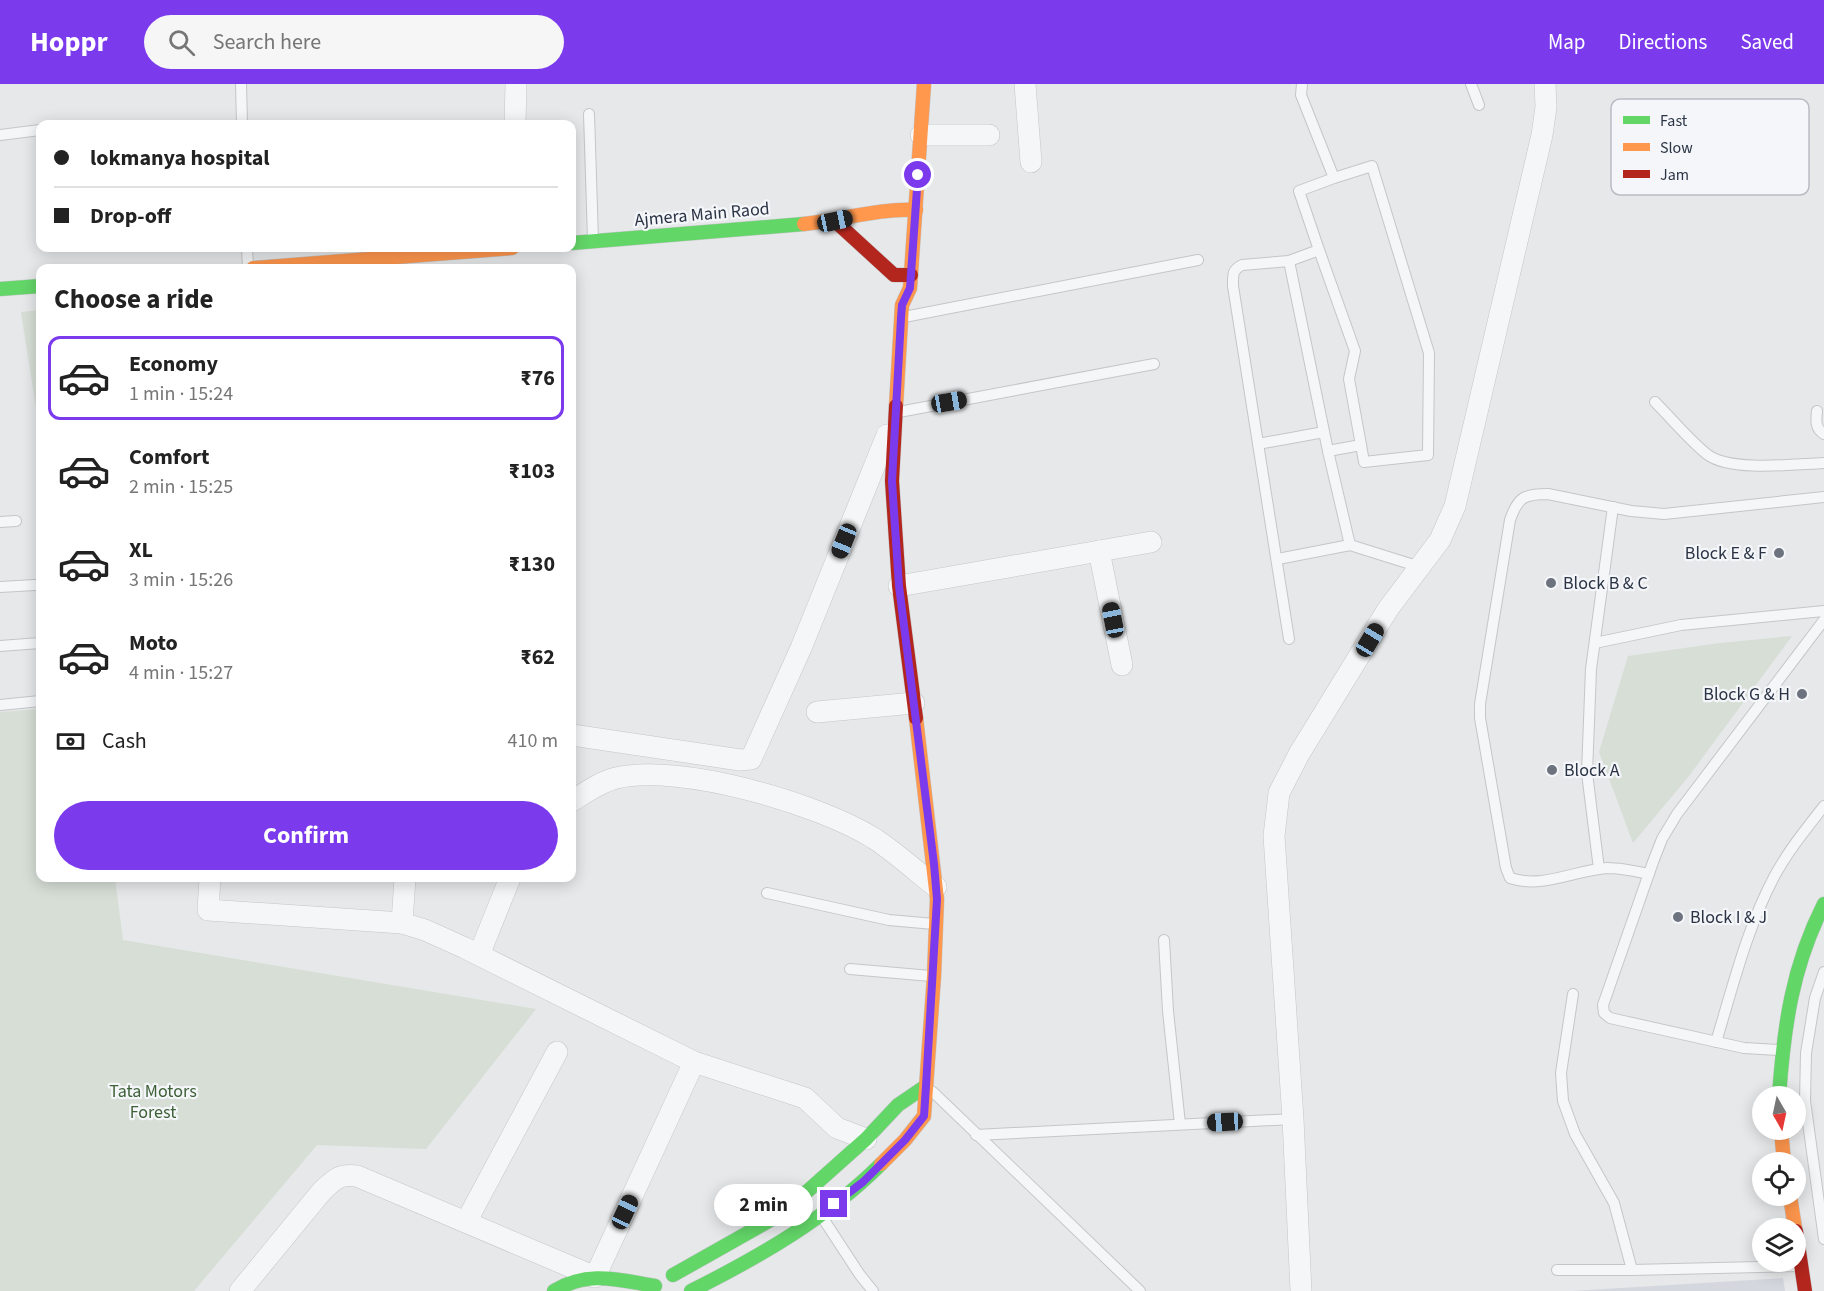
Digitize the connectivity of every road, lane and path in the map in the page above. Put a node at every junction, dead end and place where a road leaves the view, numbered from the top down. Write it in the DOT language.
graph roads {
  1 [pos="241,84"];
  2 [pos="516,84"];
  3 [pos="924,84"];
  4 [pos="1025,84"];
  5 [pos="1302,84"];
  6 [pos="1471,84"];
  7 [pos="1545,84"];
  8 [pos="1479,105"];
  9 [pos="590,114"];
  10 [pos="242,120"];
  11 [pos="515,120"];
  12 [pos="36,130"];
  13 [pos="0,135"];
  14 [pos="921,135"];
  15 [pos="989,135"];
  16 [pos="1031,162"];
  17 [pos="1334,178"];
  18 [pos="916,210"];
  19 [pos="835,221"];
  20 [pos="593,241"];
  21 [pos="576,243"];
  22 [pos="1319,250"];
  23 [pos="405,252"];
  24 [pos="895,253"];
  25 [pos="352,254"];
  26 [pos="1198,260"];
  27 [pos="1289,261"];
  28 [pos="281,264"];
  29 [pos="894,275"];
  30 [pos="911,275"];
  31 [pos="36,286"];
  32 [pos="0,289"];
  33 [pos="901,311"];
  34 [pos="1154,364"];
  35 [pos="1655,402"];
  36 [pos="1817,411"];
  37 [pos="896,412"];
  38 [pos="1324,432"];
  39 [pos="1824,434"];
  40 [pos="1258,444"];
  41 [pos="1360,445"];
  42 [pos="1328,451"];
  43 [pos="1824,463"];
  44 [pos="1824,497"];
  45 [pos="1614,507"];
  46 [pos="16,521"];
  47 [pos="0,522"];
  48 [pos="1151,542"];
  49 [pos="1350,545"];
  50 [pos="1099,551"];
  51 [pos="1278,559"];
  52 [pos="1420,567"];
  53 [pos="35,585"];
  54 [pos="899,586"];
  55 [pos="0,587"];
  56 [pos="1824,611"];
  57 [pos="1824,620"];
  58 [pos="1289,639"];
  59 [pos="36,643"];
  60 [pos="1595,643"];
  61 [pos="0,646"];
  62 [pos="1122,665"];
  63 [pos="36,701"];
  64 [pos="914,703"];
  65 [pos="0,705"];
  66 [pos="817,712"];
  67 [pos="576,736"];
  68 [pos="576,799"];
  69 [pos="1824,806"];
  70 [pos="1599,869"];
  71 [pos="1649,874"];
  72 [pos="210,882"];
  73 [pos="405,882"];
  74 [pos="508,882"];
  75 [pos="936,887"];
  76 [pos="767,892"];
  77 [pos="1824,904"];
  78 [pos="402,923"];
  79 [pos="936,924"];
  80 [pos="1164,940"];
  81 [pos="479,955"];
  82 [pos="850,969"];
  83 [pos="1824,972"];
  84 [pos="934,976"];
  85 [pos="1573,994"];
  86 [pos="1716,1042"];
  87 [pos="1782,1050"];
  88 [pos="556,1052"];
  89 [pos="694,1062"];
  90 [pos="926,1086"];
  91 [pos="1780,1086"];
  92 [pos="1293,1119"];
  93 [pos="1179,1124"];
  94 [pos="976,1135"];
  95 [pos="866,1139"];
  96 [pos="820,1214"];
  97 [pos="466,1222"];
  98 [pos="1824,1239"];
  99 [pos="1752,1267"];
  100 [pos="1557,1270"];
  101 [pos="1632,1270"];
  102 [pos="1802,1272"];
  103 [pos="673,1275"];
  104 [pos="595,1277"];
  105 [pos="655,1288"];
  106 [pos="561,1289"];
  107 [pos="240,1291"];
  108 [pos="684,1291"];
  109 [pos="691,1291"];
  110 [pos="873,1291"];
  111 [pos="1140,1291"];
  112 [pos="1301,1291"];
  113 [pos="1805,1291"];
  1 -- 10 [label="lane"];
  2 -- 11 [label="street"];
  3 -- 14 [label="main road"];
  4 -- 16 [label="street"];
  5 -- 17 [label="lane"];
  6 -- 8 [label="lane"];
  7 -- 52 [label="street"];
  9 -- 20 [label="lane"];
  12 -- 13 [label="lane"];
  14 -- 15 [label="street"];
  14 -- 18 [label="main road"];
  17 -- 22 [label="lane"];
  17 -- 41 [label="lane"];
  18 -- 19 [label="main road, Ajmera Main Raod"];
  18 -- 30 [label="main road"];
  19 -- 20 [label="main road, Ajmera Main Raod"];
  19 -- 29 [label="main road"];
  20 -- 21 [label="main road, Ajmera Main Raod"];
  22 -- 27 [label="lane"];
  22 -- 41 [label="lane"];
  23 -- 25 [label="main road"];
  24 -- 29 [label="main road"];
  25 -- 28 [label="main road"];
  26 -- 33 [label="lane"];
  27 -- 38 [label="lane"];
  27 -- 40 [label="lane"];
  29 -- 30 [label="main road"];
  29 -- 33 [label="main road"];
  30 -- 33 [label="main road"];
  31 -- 32 [label="main road"];
  33 -- 37 [label="main road"];
  34 -- 37 [label="lane"];
  35 -- 43 [label="lane"];
  36 -- 39 [label="lane"];
  37 -- 54 [label="main road"];
  37 -- 67 [label="street"];
  38 -- 40 [label="lane"];
  38 -- 42 [label="lane"];
  40 -- 51 [label="lane"];
  41 -- 42 [label="lane"];
  42 -- 49 [label="lane"];
  44 -- 45 [label="lane"];
  45 -- 60 [label="lane"];
  45 -- 70 [label="lane"];
  46 -- 47 [label="lane"];
  48 -- 50 [label="street"];
  49 -- 51 [label="lane"];
  49 -- 52 [label="lane"];
  50 -- 54 [label="street"];
  50 -- 62 [label="street"];
  51 -- 58 [label="lane"];
  52 -- 92 [label="street"];
  53 -- 55 [label="lane"];
  54 -- 64 [label="main road"];
  56 -- 60 [label="lane"];
  57 -- 71 [label="lane"];
  59 -- 61 [label="lane"];
  60 -- 70 [label="lane"];
  63 -- 65 [label="lane"];
  64 -- 66 [label="street"];
  64 -- 75 [label="main road"];
  68 -- 75 [label="street"];
  69 -- 86 [label="lane"];
  70 -- 71 [label="lane"];
  71 -- 86 [label="lane"];
  72 -- 78 [label="street"];
  73 -- 78 [label="street"];
  74 -- 81 [label="street"];
  75 -- 79 [label="main road"];
  76 -- 79 [label="lane"];
  77 -- 87 [label="main road"];
  78 -- 81 [label="street"];
  79 -- 84 [label="main road"];
  80 -- 93 [label="lane"];
  81 -- 89 [label="street"];
  82 -- 84 [label="lane"];
  83 -- 98 [label="lane"];
  84 -- 90 [label="main road"];
  85 -- 101 [label="lane"];
  86 -- 87 [label="lane"];
  87 -- 91 [label="main road"];
  88 -- 97 [label="street"];
  89 -- 95 [label="street"];
  89 -- 104 [label="street"];
  90 -- 94 [label="lane"];
  90 -- 95 [label="main road"];
  90 -- 96 [label="main road"];
  92 -- 93 [label="lane"];
  92 -- 112 [label="street"];
  93 -- 94 [label="lane"];
  94 -- 111 [label="lane"];
  95 -- 103 [label="main road"];
  96 -- 109 [label="main road"];
  96 -- 110 [label="lane"];
  97 -- 104 [label="street"];
  97 -- 107 [label="street"];
  99 -- 101 [label="lane"];
  100 -- 101 [label="lane"];
  102 -- 113 [label="main road"];
  103 -- 105 [label="main road"];
  103 -- 108 [label="main road"];
  104 -- 105 [label="main road"];
  104 -- 106 [label="main road"];
}
